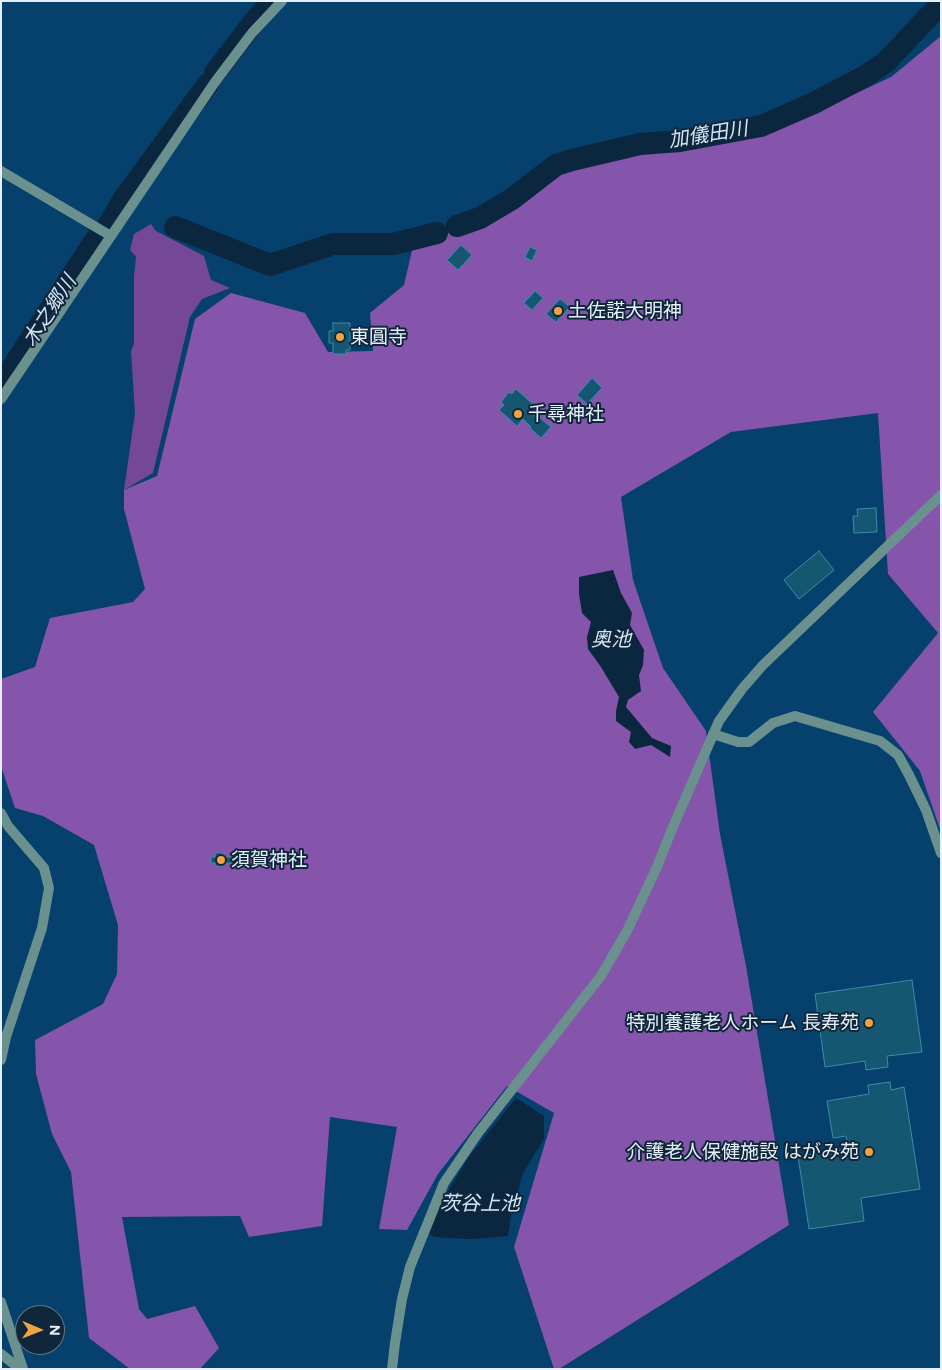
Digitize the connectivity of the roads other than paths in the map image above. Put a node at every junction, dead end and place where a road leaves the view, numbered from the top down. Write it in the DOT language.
graph roads {
  1 [pos="282,1"];
  2 [pos="1,171"];
  3 [pos="111,236"];
  4 [pos="1,399"];
  5 [pos="941,495"];
  6 [pos="713,734"];
  7 [pos="1,813"];
  8 [pos="941,853"];
  9 [pos="1,1060"];
  10 [pos="1,1302"];
  11 [pos="1,1354"];
  12 [pos="21,1369"];
  13 [pos="392,1369"];
  1 -- 3 [label="street"];
  2 -- 3 [label="street"];
  3 -- 4 [label="street"];
  5 -- 6 [label="street"];
  6 -- 8 [label="street"];
  6 -- 13 [label="street"];
  7 -- 9 [label="street"];
  10 -- 12 [label="street"];
  11 -- 12 [label="street"];
}
